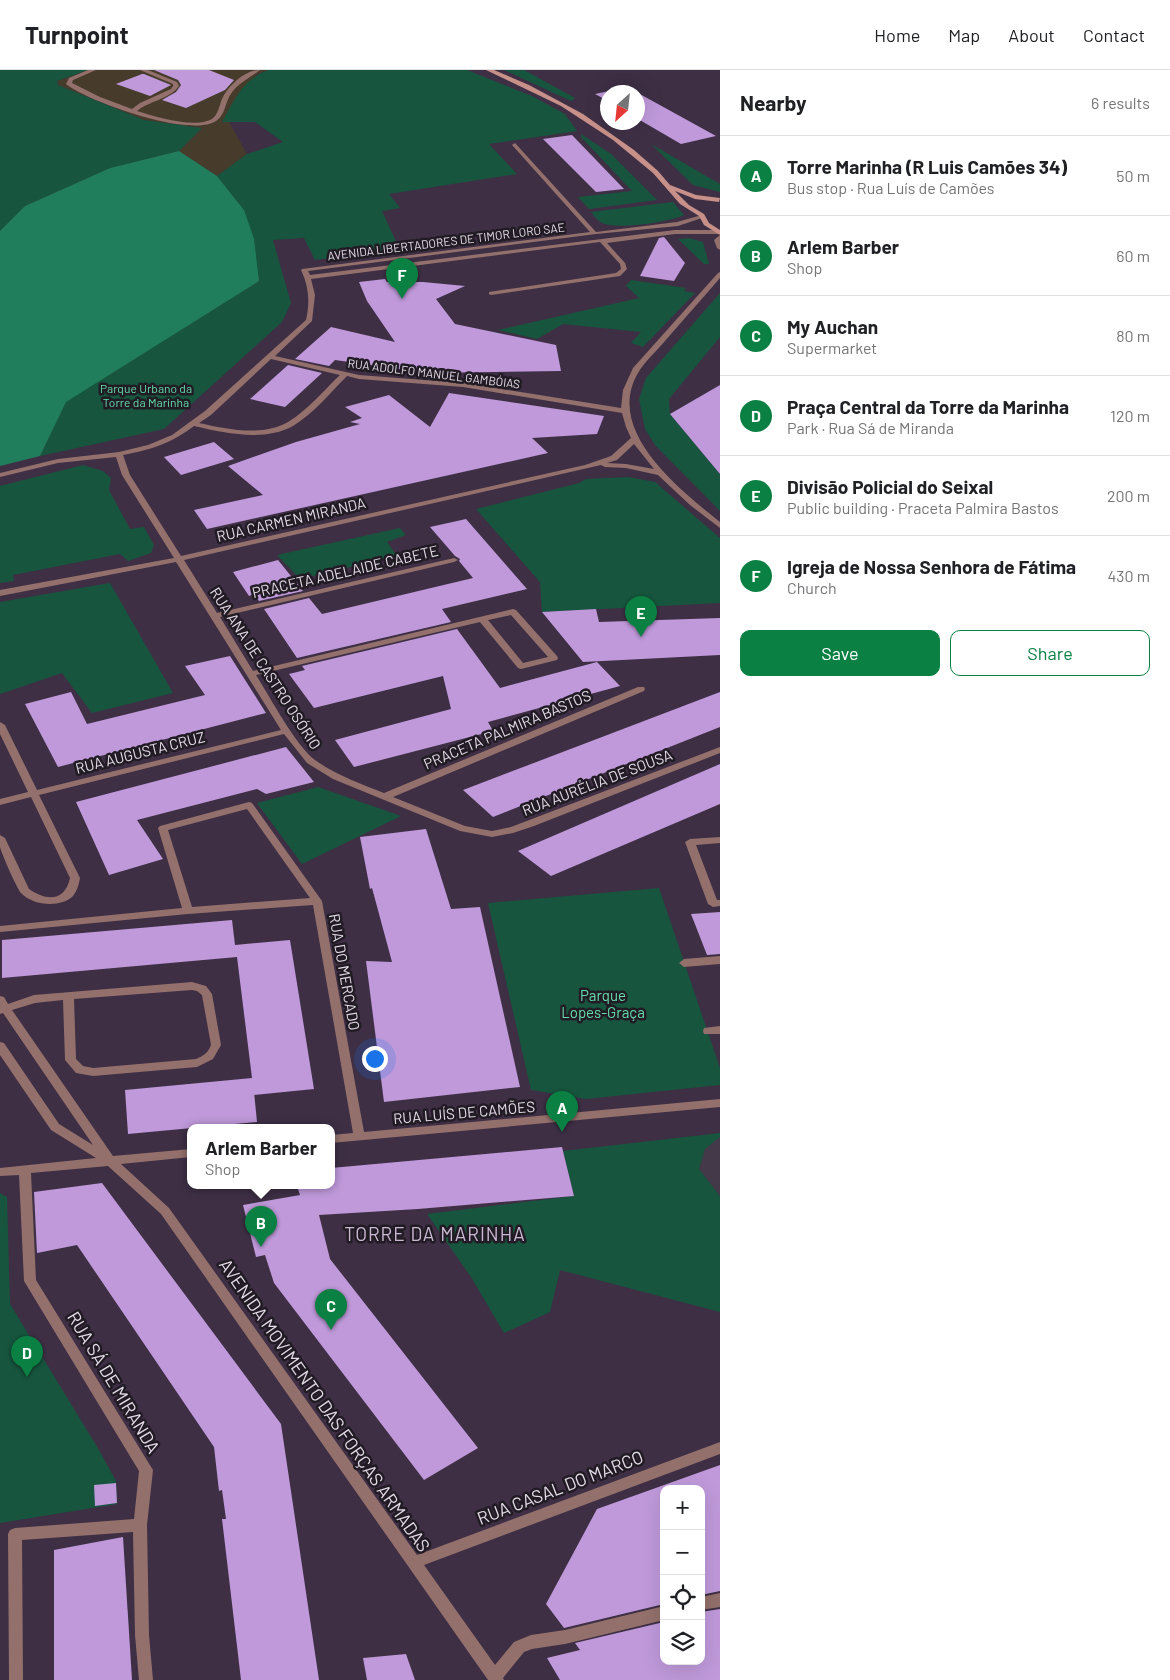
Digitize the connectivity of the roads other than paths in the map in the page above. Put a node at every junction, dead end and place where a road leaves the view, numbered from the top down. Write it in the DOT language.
graph roads {
  1 [pos="93,70"];
  2 [pos="143,70"];
  3 [pos="256,70"];
  4 [pos="488,70"];
  5 [pos="134,111"];
  6 [pos="515,145"];
  7 [pos="668,186"];
  8 [pos="719,200"];
  9 [pos="702,216"];
  10 [pos="595,233"];
  11 [pos="720,234"];
  12 [pos="602,241"];
  13 [pos="720,248"];
  14 [pos="720,274"];
  15 [pos="308,277"];
  16 [pos="491,293"];
  17 [pos="270,357"];
  18 [pos="345,374"];
  19 [pos="626,411"];
  20 [pos="194,424"];
  21 [pos="636,438"];
  22 [pos="119,454"];
  23 [pos="586,467"];
  24 [pos="662,474"];
  25 [pos="0,475"];
  26 [pos="720,526"];
  27 [pos="179,559"];
  28 [pos="454,560"];
  29 [pos="0,594"];
  30 [pos="214,616"];
  31 [pos="482,619"];
  32 [pos="250,674"];
  33 [pos="641,689"];
  34 [pos="0,725"];
  35 [pos="286,731"];
  36 [pos="720,750"];
  37 [pos="34,794"];
  38 [pos="384,797"];
  39 [pos="0,802"];
  40 [pos="483,833"];
  41 [pos="0,838"];
  42 [pos="720,840"];
  43 [pos="318,901"];
  44 [pos="720,903"];
  45 [pos="188,911"];
  46 [pos="0,929"];
  47 [pos="720,960"];
  48 [pos="684,963"];
  49 [pos="68,996"];
  50 [pos="2,1006"];
  51 [pos="720,1030"];
  52 [pos="708,1031"];
  53 [pos="0,1046"];
  54 [pos="5,1061"];
  55 [pos="720,1103"];
  56 [pos="360,1137"];
  57 [pos="335,1140"];
  58 [pos="187,1153"];
  59 [pos="110,1161"];
  60 [pos="24,1170"];
  61 [pos="0,1172"];
  62 [pos="720,1448"];
  63 [pos="140,1525"];
  64 [pos="413,1563"];
  65 [pos="720,1600"];
  66 [pos="705,1603"];
  67 [pos="660,1614"];
  68 [pos="496,1678"];
  69 [pos="16,1680"];
  70 [pos="146,1680"];
  1 -- 5 [label="street"];
  2 -- 5 [label="street"];
  3 -- 5 [label="street"];
  4 -- 7 [label="main road"];
  6 -- 10 [label="street"];
  7 -- 8 [label="main road"];
  7 -- 9 [label="main road"];
  8 -- 9 [label="main road"];
  9 -- 10 [label="street, AVENIDA LIBERTADORES DE TIMOR LORO SAE"];
  9 -- 11 [label="main road"];
  10 -- 12 [label="street"];
  10 -- 12 [label="street"];
  10 -- 15 [label="street, AVENIDA LIBERTADORES DE TIMOR LORO SAE"];
  11 -- 12 [label="street, AVENIDA LIBERTADORES DE TIMOR LORO SAE"];
  11 -- 13 [label="street"];
  12 -- 15 [label="street, AVENIDA LIBERTADORES DE TIMOR LORO SAE"];
  12 -- 16 [label="street"];
  14 -- 19 [label="street"];
  15 -- 17 [label="street"];
  17 -- 18 [label="street, RUA ADOLFO MANUEL GAMBÓIAS"];
  17 -- 20 [label="street"];
  18 -- 19 [label="street, RUA ADOLFO MANUEL GAMBÓIAS"];
  18 -- 20 [label="street"];
  19 -- 21 [label="street"];
  20 -- 22 [label="street"];
  21 -- 23 [label="street, RUA CARMEN MIRANDA"];
  21 -- 24 [label="street"];
  22 -- 25 [label="street"];
  22 -- 27 [label="street, RUA ANA DE CASTRO OSÓRIO"];
  23 -- 24 [label="street, RUA CARMEN MIRANDA"];
  23 -- 27 [label="street, RUA CARMEN MIRANDA"];
  24 -- 26 [label="street"];
  27 -- 29 [label="street, RUA CARMEN MIRANDA"];
  27 -- 30 [label="street, RUA ANA DE CASTRO OSÓRIO"];
  28 -- 30 [label="street, PRACETA ADELAIDE CABETE"];
  30 -- 32 [label="street, RUA ANA DE CASTRO OSÓRIO"];
  31 -- 31 [label="street"];
  31 -- 32 [label="street"];
  32 -- 35 [label="street, RUA ANA DE CASTRO OSÓRIO"];
  33 -- 38 [label="street, PRACETA PALMIRA BASTOS"];
  34 -- 37 [label="street"];
  35 -- 37 [label="street, RUA AUGUSTA CRUZ"];
  35 -- 38 [label="street, RUA ANA DE CASTRO OSÓRIO"];
  36 -- 40 [label="street, RUA AURÉLIA DE SOUSA"];
  37 -- 39 [label="street, RUA AUGUSTA CRUZ"];
  37 -- 41 [label="street"];
  38 -- 40 [label="street, RUA ANA DE CASTRO OSÓRIO"];
  42 -- 44 [label="street"];
  43 -- 45 [label="street, RUA DO MERCADO"];
  43 -- 45 [label="street, RUA DO MERCADO"];
  43 -- 56 [label="street, RUA DO MERCADO"];
  45 -- 46 [label="street, RUA DO MERCADO"];
  47 -- 48 [label="street"];
  49 -- 49 [label="street"];
  49 -- 50 [label="street"];
  50 -- 59 [label="street, AVENIDA MOVIMENTO DAS FORÇAS ARMADAS"];
  51 -- 52 [label="street"];
  53 -- 54 [label="street, AVENIDA MOVIMENTO DAS FORÇAS ARMADAS"];
  54 -- 59 [label="street, AVENIDA MOVIMENTO DAS FORÇAS ARMADAS"];
  55 -- 56 [label="street, RUA LUÍS DE CAMÕES"];
  56 -- 57 [label="street, RUA LUÍS DE CAMÕES"];
  58 -- 59 [label="street"];
  59 -- 60 [label="street"];
  59 -- 64 [label="street, AVENIDA MOVIMENTO DAS FORÇAS ARMADAS"];
  60 -- 61 [label="street"];
  60 -- 63 [label="street, RUA SÁ DE MIRANDA"];
  62 -- 64 [label="street, RUA CASAL DO MARCO"];
  63 -- 69 [label="street"];
  63 -- 70 [label="street, RUA SÁ DE MIRANDA"];
  64 -- 68 [label="street, AVENIDA MOVIMENTO DAS FORÇAS ARMADAS"];
  65 -- 66 [label="street"];
  67 -- 68 [label="street"];
}
